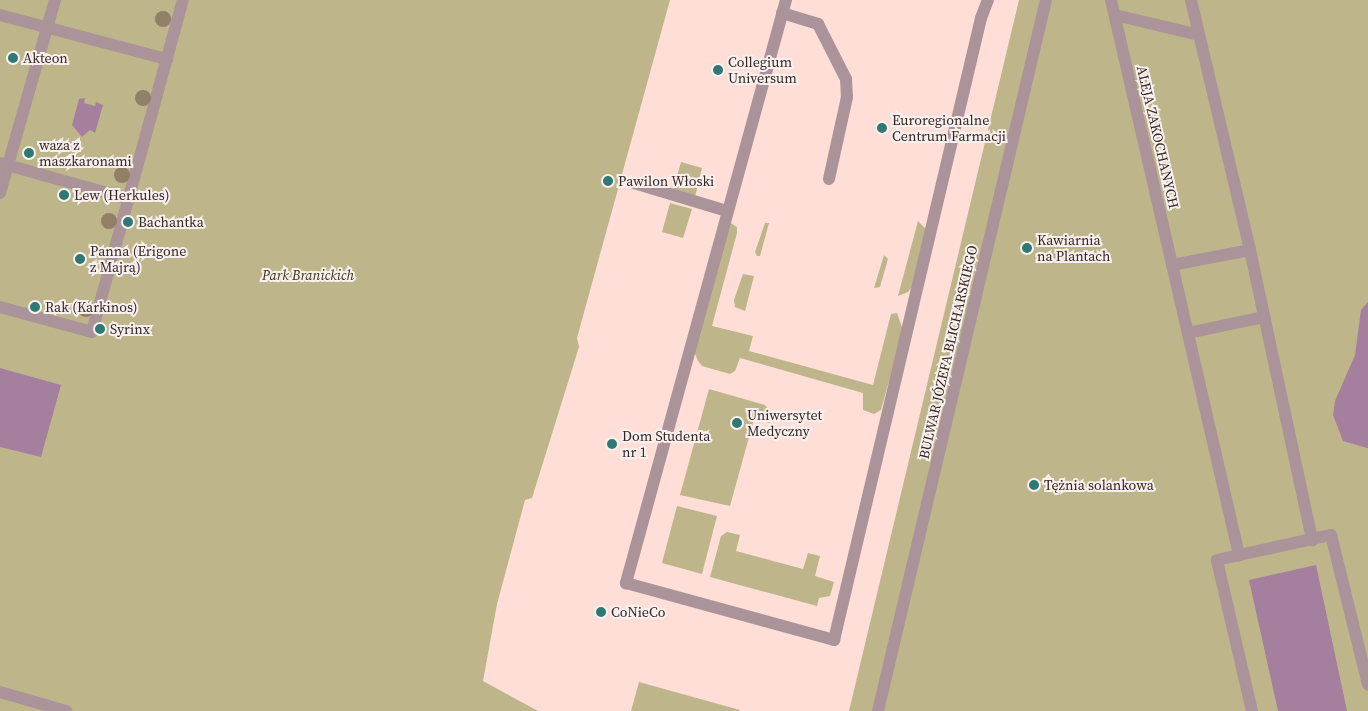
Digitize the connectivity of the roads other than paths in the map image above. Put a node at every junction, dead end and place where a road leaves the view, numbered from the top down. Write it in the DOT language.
graph roads {
  1 [pos="55,0"];
  2 [pos="183,0"];
  3 [pos="786,0"];
  4 [pos="988,0"];
  5 [pos="1046,0"];
  6 [pos="1111,0"];
  7 [pos="1191,0"];
  8 [pos="782,13"];
  9 [pos="0,15"];
  10 [pos="1115,15"];
  11 [pos="47,28"];
  12 [pos="1199,35"];
  13 [pos="167,59"];
  14 [pos="4,164"];
  15 [pos="829,179"];
  16 [pos="634,183"];
  17 [pos="0,193"];
  18 [pos="128,199"];
  19 [pos="727,211"];
  20 [pos="1250,250"];
  21 [pos="1172,265"];
  22 [pos="0,307"];
  23 [pos="1264,317"];
  24 [pos="1188,333"];
  25 [pos="1312,540"];
  26 [pos="1239,555"];
  27 [pos="1368,685"];
  28 [pos="0,692"];
  29 [pos="66,711"];
  30 [pos="878,711"];
  31 [pos="1252,711"];
  1 -- 11 [label="street"];
  2 -- 13 [label="street"];
  3 -- 8 [label="street"];
  4 -- 19 [label="street"];
  5 -- 30 [label="street, BULWAR JÓZEFA BLICHARSKIEGO"];
  6 -- 10 [label="street, ALEJA ZAKOCHANYCH"];
  7 -- 12 [label="street"];
  8 -- 15 [label="street"];
  8 -- 19 [label="street"];
  9 -- 11 [label="street"];
  10 -- 12 [label="street"];
  10 -- 21 [label="street, ALEJA ZAKOCHANYCH"];
  11 -- 13 [label="street"];
  11 -- 14 [label="street"];
  12 -- 20 [label="street"];
  13 -- 18 [label="street"];
  14 -- 17 [label="street"];
  14 -- 18 [label="street"];
  16 -- 19 [label="street"];
  18 -- 22 [label="street"];
  20 -- 21 [label="street"];
  20 -- 23 [label="street"];
  21 -- 24 [label="street, ALEJA ZAKOCHANYCH"];
  23 -- 24 [label="street"];
  23 -- 25 [label="street"];
  24 -- 26 [label="street, ALEJA ZAKOCHANYCH"];
  25 -- 26 [label="street"];
  25 -- 27 [label="street"];
  26 -- 31 [label="street"];
  28 -- 29 [label="street"];
}
